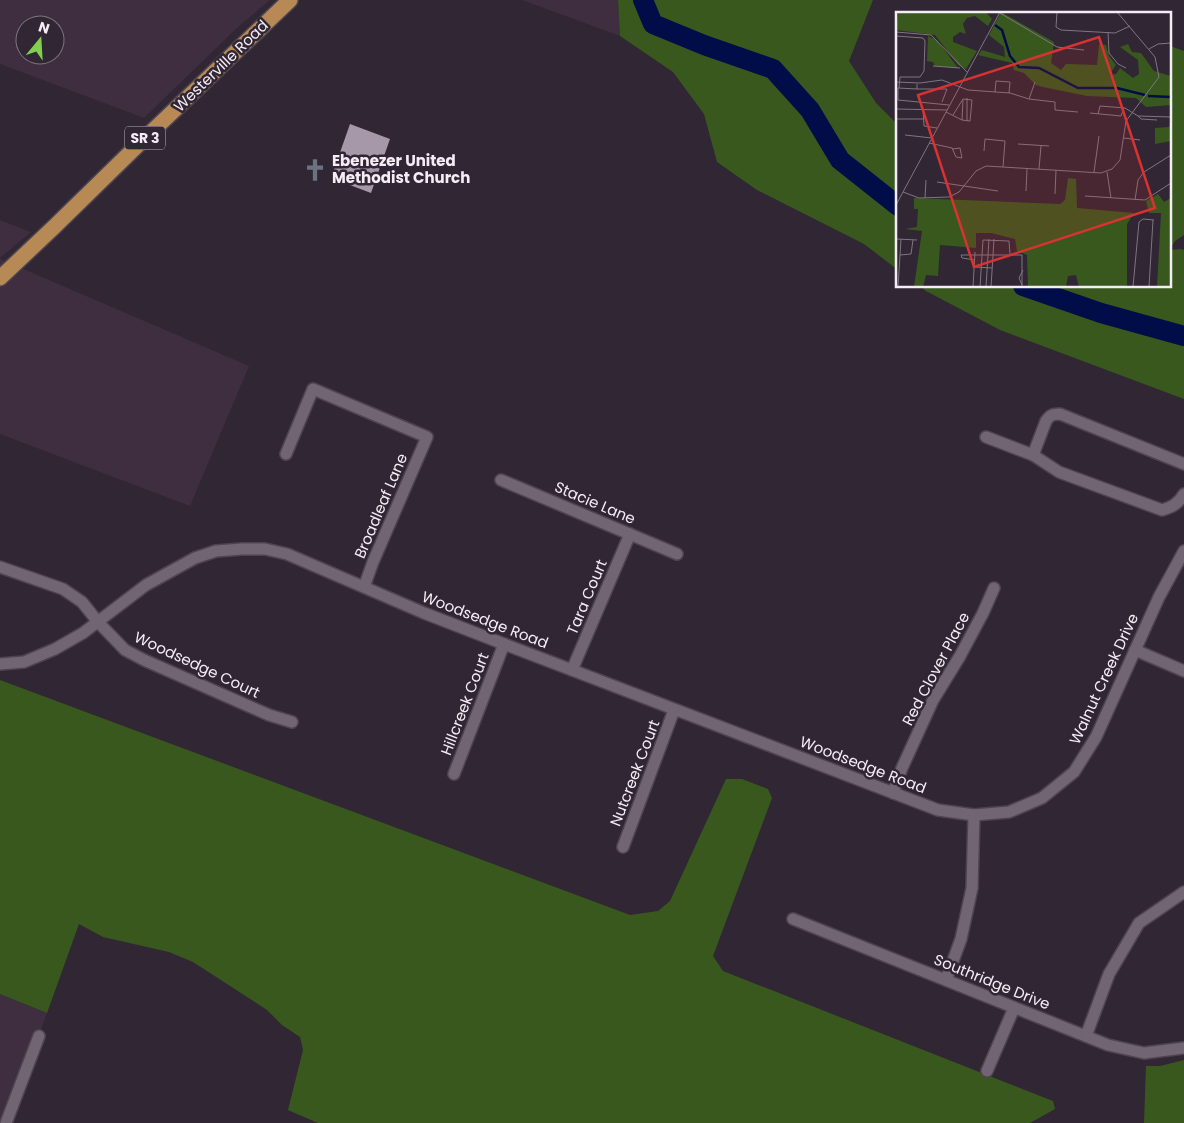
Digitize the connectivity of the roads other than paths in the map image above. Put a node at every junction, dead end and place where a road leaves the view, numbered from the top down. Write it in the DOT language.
graph roads {
  1 [pos="290,0"];
  2 [pos="0,278"];
  3 [pos="986,438"];
  4 [pos="286,454"];
  5 [pos="1033,455"];
  6 [pos="1184,464"];
  7 [pos="501,480"];
  8 [pos="1184,494"];
  9 [pos="630,534"];
  10 [pos="1184,551"];
  11 [pos="677,554"];
  12 [pos="0,566"];
  13 [pos="364,587"];
  14 [pos="994,588"];
  15 [pos="98,622"];
  16 [pos="504,644"];
  17 [pos="1135,650"];
  18 [pos="0,664"];
  19 [pos="572,670"];
  20 [pos="1184,671"];
  21 [pos="674,710"];
  22 [pos="292,722"];
  23 [pos="454,774"];
  24 [pos="893,793"];
  25 [pos="974,815"];
  26 [pos="623,847"];
  27 [pos="1184,892"];
  28 [pos="793,919"];
  29 [pos="946,980"];
  30 [pos="1014,1008"];
  31 [pos="39,1036"];
  32 [pos="1086,1036"];
  33 [pos="1184,1048"];
  34 [pos="987,1071"];
  35 [pos="6,1123"];
  1 -- 2 [label="main road, Westerville Road / SR 3"];
  3 -- 5 [label="street"];
  4 -- 13 [label="street, Broadleaf Lane"];
  5 -- 6 [label="street"];
  5 -- 8 [label="street"];
  7 -- 9 [label="street, Stacie Lane"];
  9 -- 11 [label="street, Stacie Lane"];
  9 -- 19 [label="street, Tara Court"];
  10 -- 17 [label="street, Walnut Creek Drive"];
  12 -- 15 [label="street, Woodsedge Court"];
  13 -- 15 [label="street, Woodsedge Road"];
  13 -- 16 [label="street, Woodsedge Road"];
  14 -- 24 [label="street, Red Clover Place"];
  15 -- 18 [label="street, Woodsedge Road"];
  15 -- 22 [label="street, Woodsedge Court"];
  16 -- 19 [label="street, Woodsedge Road"];
  16 -- 23 [label="street, Hillcreek Court"];
  17 -- 20 [label="street"];
  17 -- 25 [label="street, Walnut Creek Drive"];
  19 -- 21 [label="street, Woodsedge Road"];
  21 -- 24 [label="street, Woodsedge Road"];
  21 -- 26 [label="street, Nutcreek Court"];
  24 -- 25 [label="street, Woodsedge Road"];
  25 -- 29 [label="street"];
  27 -- 32 [label="street"];
  28 -- 29 [label="street, Southridge Drive"];
  29 -- 30 [label="street, Southridge Drive"];
  30 -- 32 [label="street, Southridge Drive"];
  30 -- 34 [label="street"];
  31 -- 35 [label="street"];
  32 -- 33 [label="street, Southridge Drive"];
}
